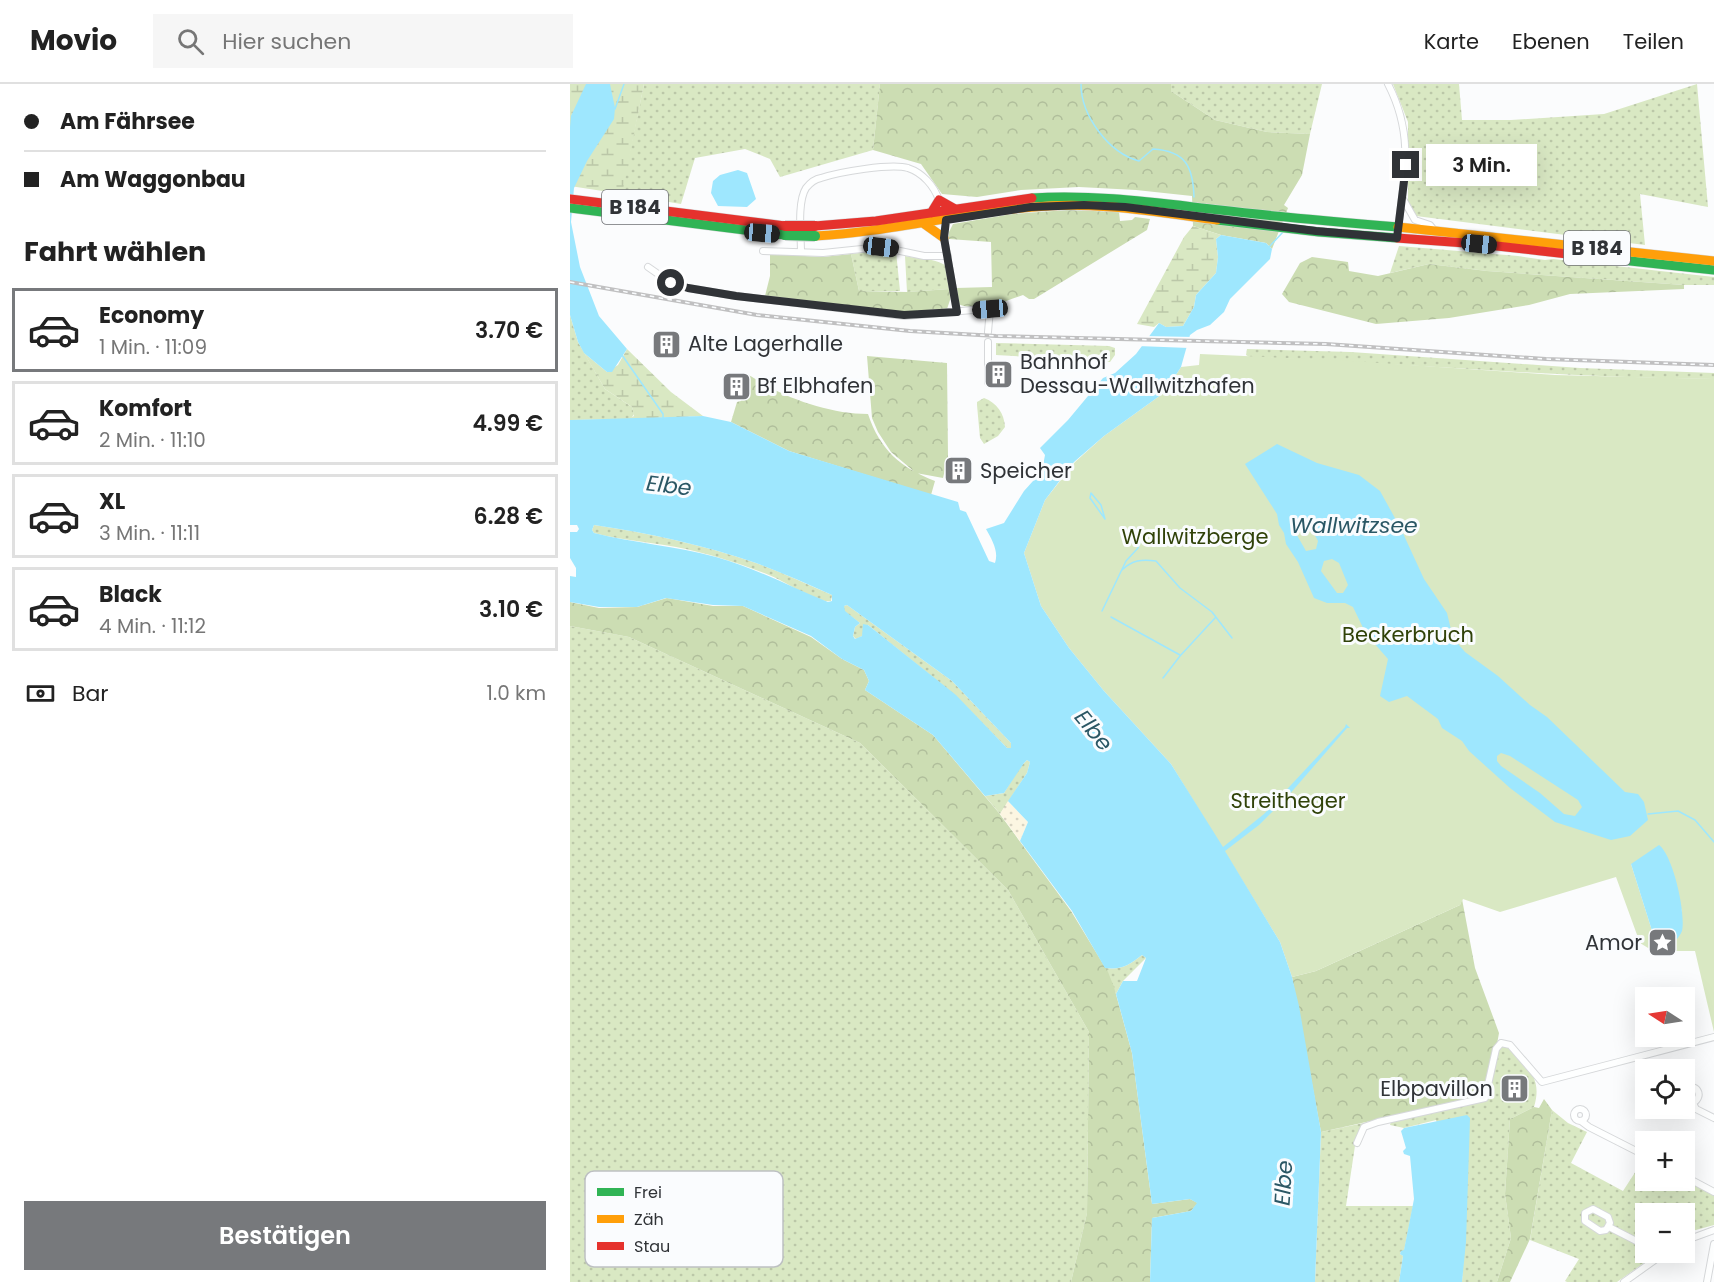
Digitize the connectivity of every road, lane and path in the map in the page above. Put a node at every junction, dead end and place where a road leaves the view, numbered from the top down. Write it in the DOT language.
graph roads {
  1 [pos="1388,84"];
  2 [pos="1402,198"];
  3 [pos="570,199"];
  4 [pos="939,200"];
  5 [pos="586,206"];
  6 [pos="570,208"];
  7 [pos="955,209"];
  8 [pos="1192,212"];
  9 [pos="930,213"];
  10 [pos="946,220"];
  11 [pos="923,223"];
  12 [pos="1434,230"];
  13 [pos="815,231"];
  14 [pos="1398,232"];
  15 [pos="944,238"];
  16 [pos="763,251"];
  17 [pos="801,252"];
  18 [pos="948,256"];
  19 [pos="1714,261"];
  20 [pos="648,267"];
  21 [pos="1714,270"];
  22 [pos="957,312"];
  23 [pos="988,332"];
  24 [pos="988,342"];
  25 [pos="988,382"];
  26 [pos="1714,1037"];
  27 [pos="1695,1088"];
  28 [pos="1695,1102"];
  29 [pos="1695,1106"];
  30 [pos="1714,1118"];
  31 [pos="1581,1121"];
  32 [pos="1357,1143"];
  33 [pos="1635,1150"];
  34 [pos="1695,1182"];
  35 [pos="1714,1192"];
  36 [pos="1609,1227"];
  37 [pos="1714,1230"];
  38 [pos="1695,1237"];
  39 [pos="1635,1240"];
  40 [pos="1714,1244"];
  41 [pos="1645,1263"];
  42 [pos="1624,1282"];
  43 [pos="1707,1282"];
  1 -- 2 [label="street"];
  2 -- 12 [label="street"];
  2 -- 14 [label="street"];
  3 -- 5 [label="main road"];
  4 -- 7 [label="main road"];
  4 -- 9 [label="main road"];
  4 -- 17 [label="street"];
  5 -- 6 [label="main road, B 184"];
  5 -- 13 [label="main road, B 184, bridge"];
  7 -- 8 [label="main road, B 184"];
  7 -- 9 [label="main road, B 184"];
  8 -- 10 [label="main road, B 184"];
  8 -- 14 [label="main road, B 184"];
  9 -- 13 [label="main road, B 184"];
  10 -- 11 [label="main road, B 184"];
  10 -- 15 [label="main road"];
  11 -- 13 [label="main road, B 184"];
  11 -- 15 [label="main road"];
  12 -- 14 [label="main road, B 184"];
  12 -- 19 [label="main road, B 184"];
  14 -- 21 [label="main road, B 184"];
  15 -- 18 [label="street"];
  16 -- 17 [label="street"];
  17 -- 18 [label="street"];
  18 -- 22 [label="street"];
  20 -- 22 [label="street"];
  22 -- 23 [label="street"];
  24 -- 25 [label="street"];
  26 -- 32 [label="street"];
  27 -- 28 [label="street"];
  29 -- 30 [label="street"];
  31 -- 33 [label="street"];
  34 -- 35 [label="street"];
  36 -- 39 [label="street"];
  37 -- 38 [label="street"];
  40 -- 43 [label="street"];
  41 -- 42 [label="street"];
}
